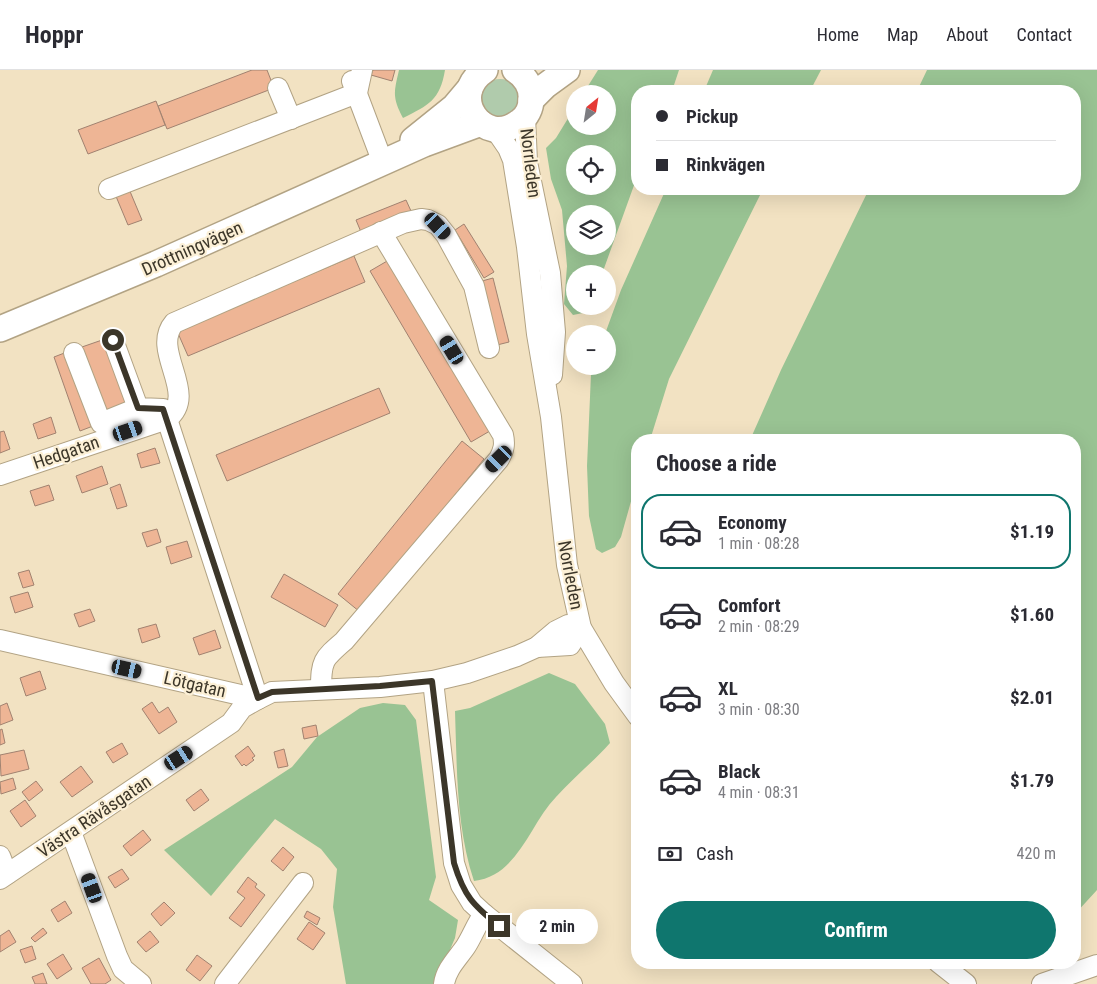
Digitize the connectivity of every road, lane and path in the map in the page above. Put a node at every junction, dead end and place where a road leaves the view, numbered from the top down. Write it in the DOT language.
graph roads {
  1 [pos="348,70"];
  2 [pos="362,70"];
  3 [pos="515,70"];
  4 [pos="567,70"];
  5 [pos="476,77"];
  6 [pos="278,88"];
  7 [pos="357,93"];
  8 [pos="528,108"];
  9 [pos="291,119"];
  10 [pos="488,126"];
  11 [pos="383,163"];
  12 [pos="109,189"];
  13 [pos="381,232"];
  14 [pos="0,329"];
  15 [pos="113,340"];
  16 [pos="489,348"];
  17 [pos="74,353"];
  18 [pos="138,408"];
  19 [pos="551,417"];
  20 [pos="167,419"];
  21 [pos="0,475"];
  22 [pos="582,628"];
  23 [pos="0,640"];
  24 [pos="432,681"];
  25 [pos="321,689"];
  26 [pos="258,698"];
  27 [pos="631,706"];
  28 [pos="71,832"];
  29 [pos="2,870"];
  30 [pos="303,883"];
  31 [pos="484,914"];
  32 [pos="1097,965"];
  33 [pos="947,969"];
  34 [pos="141,984"];
  35 [pos="225,984"];
  36 [pos="444,984"];
  37 [pos="572,984"];
  38 [pos="966,984"];
  39 [pos="1042,984"];
  1 -- 7 [label="street"];
  2 -- 7 [label="street"];
  3 -- 8 [label="main road"];
  4 -- 8 [label="main road, Drottningvägen"];
  5 -- 10 [label="main road"];
  5 -- 11 [label="main road, Drottningvägen"];
  6 -- 9 [label="street"];
  7 -- 9 [label="street"];
  7 -- 11 [label="street"];
  8 -- 10 [label="main road, Drottningvägen"];
  8 -- 19 [label="street, Norrleden"];
  9 -- 12 [label="street"];
  10 -- 11 [label="main road, Drottningvägen"];
  10 -- 19 [label="street, Norrleden"];
  11 -- 14 [label="main road, Drottningvägen"];
  13 -- 16 [label="street"];
  13 -- 20 [label="street"];
  13 -- 25 [label="street"];
  15 -- 18 [label="street"];
  17 -- 18 [label="street"];
  18 -- 20 [label="street"];
  19 -- 22 [label="street, Norrleden"];
  20 -- 21 [label="street, Hedgatan"];
  20 -- 26 [label="street"];
  22 -- 24 [label="street, Lötgatan"];
  22 -- 27 [label="street, Norrleden"];
  23 -- 26 [label="street, Lötgatan"];
  24 -- 25 [label="street, Lötgatan"];
  24 -- 31 [label="street"];
  25 -- 26 [label="street, Lötgatan"];
  26 -- 28 [label="street, Västra Rävåsgatan"];
  28 -- 29 [label="street, Västra Rävåsgatan"];
  28 -- 34 [label="street"];
  30 -- 35 [label="street"];
  31 -- 36 [label="street"];
  31 -- 37 [label="street"];
  32 -- 39 [label="street"];
  33 -- 38 [label="street"];
}
